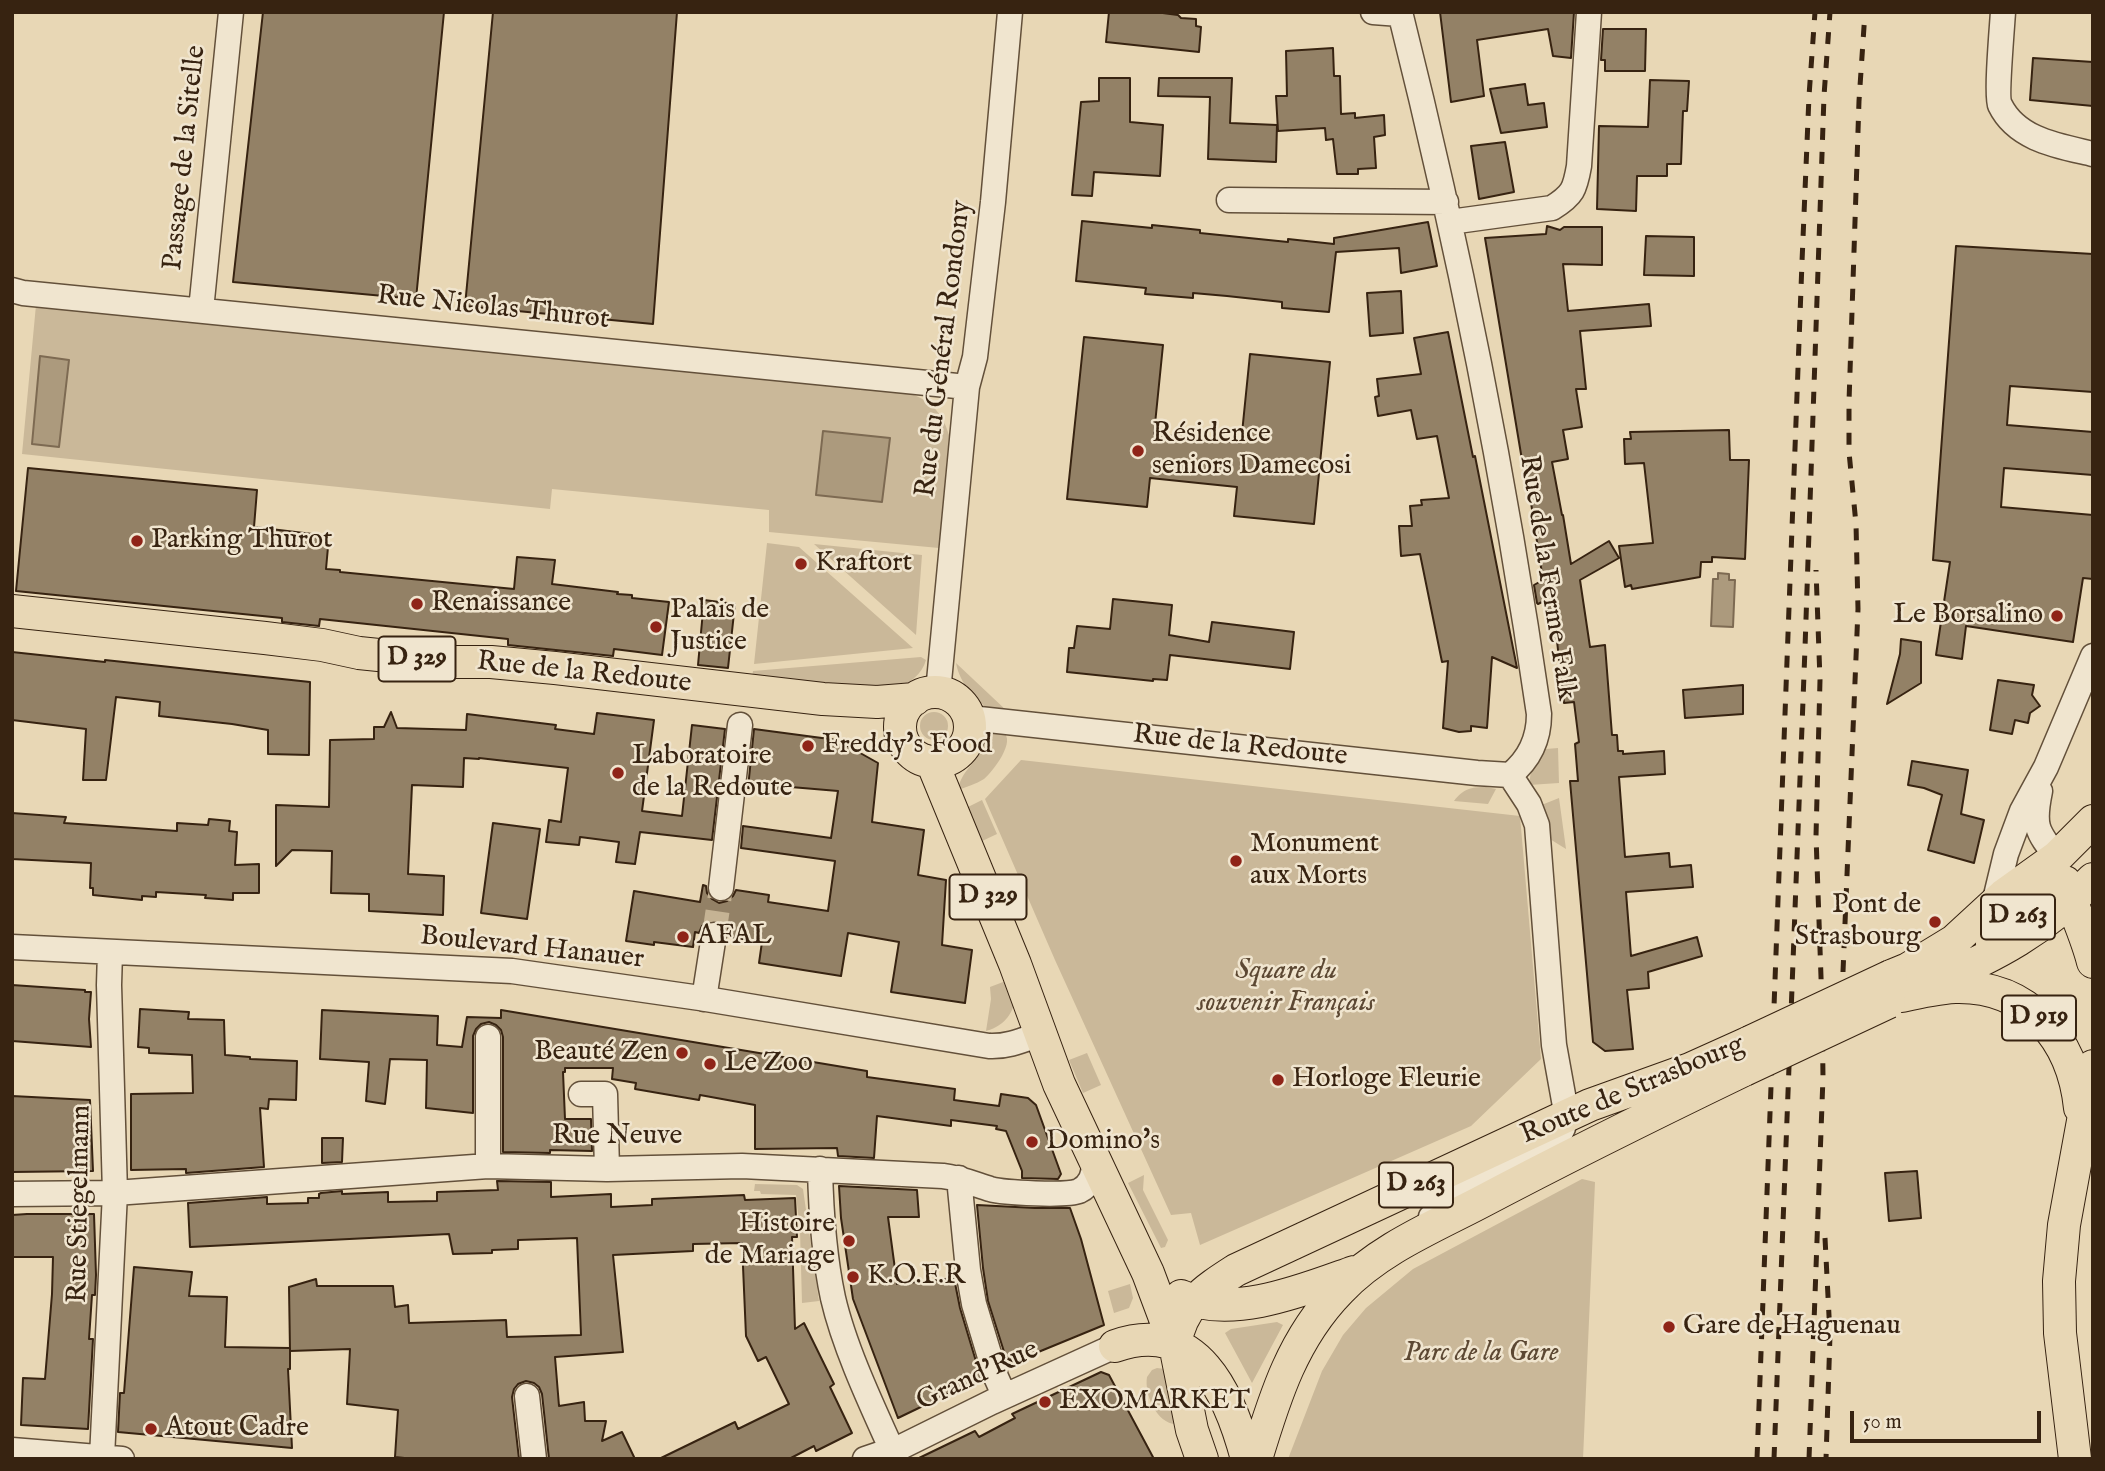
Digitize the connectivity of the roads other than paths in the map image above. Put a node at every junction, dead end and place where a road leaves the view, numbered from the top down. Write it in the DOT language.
graph roads {
  1 [pos="231,12"];
  2 [pos="1010,12"];
  3 [pos="1373,12"];
  4 [pos="1589,12"];
  5 [pos="2003,12"];
  6 [pos="1400,13"];
  7 [pos="2093,154"];
  8 [pos="1229,200"];
  9 [pos="1448,212"];
  10 [pos="12,290"];
  11 [pos="201,310"];
  12 [pos="967,387"];
  13 [pos="12,611"];
  14 [pos="2093,656"];
  15 [pos="926,695"];
  16 [pos="823,699"];
  17 [pos="970,718"];
  18 [pos="740,725"];
  19 [pos="902,738"];
  20 [pos="932,762"];
  21 [pos="2046,767"];
  22 [pos="1510,775"];
  23 [pos="2093,821"];
  24 [pos="2057,857"];
  25 [pos="2093,879"];
  26 [pos="722,888"];
  27 [pos="2071,902"];
  28 [pos="1994,904"];
  29 [pos="714,935"];
  30 [pos="12,947"];
  31 [pos="110,952"];
  32 [pos="2093,962"];
  33 [pos="1968,967"];
  34 [pos="1894,991"];
  35 [pos="704,999"];
  36 [pos="1040,1034"];
  37 [pos="488,1037"];
  38 [pos="1747,1056"];
  39 [pos="2093,1066"];
  40 [pos="581,1094"];
  41 [pos="1565,1117"];
  42 [pos="2078,1153"];
  43 [pos="1094,1158"];
  44 [pos="488,1166"];
  45 [pos="607,1169"];
  46 [pos="820,1169"];
  47 [pos="959,1178"];
  48 [pos="115,1193"];
  49 [pos="12,1194"];
  50 [pos="1405,1242"];
  51 [pos="1141,1255"];
  52 [pos="1365,1268"];
  53 [pos="1194,1301"];
  54 [pos="1175,1345"];
  55 [pos="1115,1346"];
  56 [pos="1007,1395"];
  57 [pos="527,1396"];
  58 [pos="12,1450"];
  59 [pos="894,1454"];
  60 [pos="76,1457"];
  61 [pos="112,1458"];
  62 [pos="534,1459"];
  63 [pos="866,1459"];
  64 [pos="1202,1459"];
  65 [pos="1247,1459"];
  66 [pos="1256,1459"];
  67 [pos="2075,1459"];
  1 -- 11 [label="street, Passage de la Sitelle"];
  2 -- 12 [label="street, Rue du Général Rondony"];
  3 -- 6 [label="street"];
  4 -- 9 [label="street"];
  5 -- 7 [label="street"];
  6 -- 9 [label="street, Rue de la Ferme Falk"];
  8 -- 9 [label="street"];
  9 -- 22 [label="street, Rue de la Ferme Falk"];
  10 -- 11 [label="street, Rue Nicolas Thurot"];
  11 -- 12 [label="street, Rue Nicolas Thurot"];
  12 -- 15 [label="street, Rue du Général Rondony"];
  13 -- 16 [label="main road, Rue de la Redoute / D 329"];
  14 -- 21 [label="street"];
  15 -- 16 [label="main road, Rue de la Redoute / D 329"];
  15 -- 17 [label="main road"];
  15 -- 19 [label="main road"];
  16 -- 19 [label="main road, Rue de la Redoute / D 329"];
  17 -- 20 [label="main road"];
  17 -- 22 [label="street, Rue de la Redoute"];
  18 -- 26 [label="street"];
  19 -- 20 [label="main road"];
  20 -- 36 [label="main road, D 329"];
  21 -- 24 [label="street"];
  21 -- 28 [label="street"];
  22 -- 41 [label="street"];
  23 -- 24 [label="main road, Route de Strasbourg / D 263"];
  24 -- 25 [label="main road, Route de Strasbourg"];
  24 -- 27 [label="main road, D 263"];
  24 -- 28 [label="main road, Route de Strasbourg / D 263"];
  24 -- 33 [label="main road, Route de Strasbourg / D 263"];
  25 -- 27 [label="main road, Route de Strasbourg / D 263"];
  27 -- 32 [label="main road, D 919"];
  27 -- 33 [label="main road, Route de Strasbourg / D 263"];
  28 -- 34 [label="main road, Route de Strasbourg / D 263"];
  29 -- 35 [label="street"];
  30 -- 31 [label="street, Boulevard Hanauer"];
  31 -- 35 [label="street, Boulevard Hanauer"];
  31 -- 48 [label="street, Rue Stiegelmann"];
  33 -- 34 [label="main road, Route de Strasbourg / D 263"];
  34 -- 38 [label="main road, Route de Strasbourg / D 263, bridge"];
  34 -- 42 [label="main road, D 919"];
  35 -- 36 [label="street, Boulevard Hanauer"];
  36 -- 43 [label="main road, D 329"];
  37 -- 44 [label="street"];
  38 -- 41 [label="main road, Route de Strasbourg / D 263"];
  38 -- 50 [label="main road, Route de Strasbourg / D 263"];
  39 -- 42 [label="main road, D 919"];
  40 -- 45 [label="street"];
  41 -- 50 [label="street"];
  41 -- 53 [label="main road, Route de Strasbourg / D 263"];
  42 -- 67 [label="main road, D 919"];
  43 -- 47 [label="street, Rue Neuve"];
  43 -- 51 [label="main road, D 329"];
  44 -- 45 [label="street, Rue Neuve"];
  44 -- 48 [label="street, Rue Neuve"];
  45 -- 46 [label="street, Rue Neuve"];
  46 -- 47 [label="street, Rue Neuve"];
  46 -- 59 [label="street"];
  47 -- 56 [label="street"];
  48 -- 49 [label="street, Rue Neuve"];
  48 -- 61 [label="street, Rue Stiegelmann"];
  50 -- 52 [label="main road, Route de Strasbourg"];
  51 -- 53 [label="main road, Route de Strasbourg"];
  51 -- 54 [label="main road, D 329"];
  52 -- 53 [label="main road, Route de Strasbourg"];
  52 -- 66 [label="main road, Route de Strasbourg"];
  53 -- 54 [label="main road, Route de Strasbourg / D 263"];
  54 -- 55 [label="main road"];
  54 -- 64 [label="main road"];
  54 -- 65 [label="main road"];
  55 -- 56 [label="street, Grand'Rue"];
  56 -- 59 [label="street, Grand'Rue"];
  57 -- 62 [label="street"];
  58 -- 60 [label="street"];
  59 -- 63 [label="street, Grand'Rue"];
  60 -- 61 [label="street"];
}
